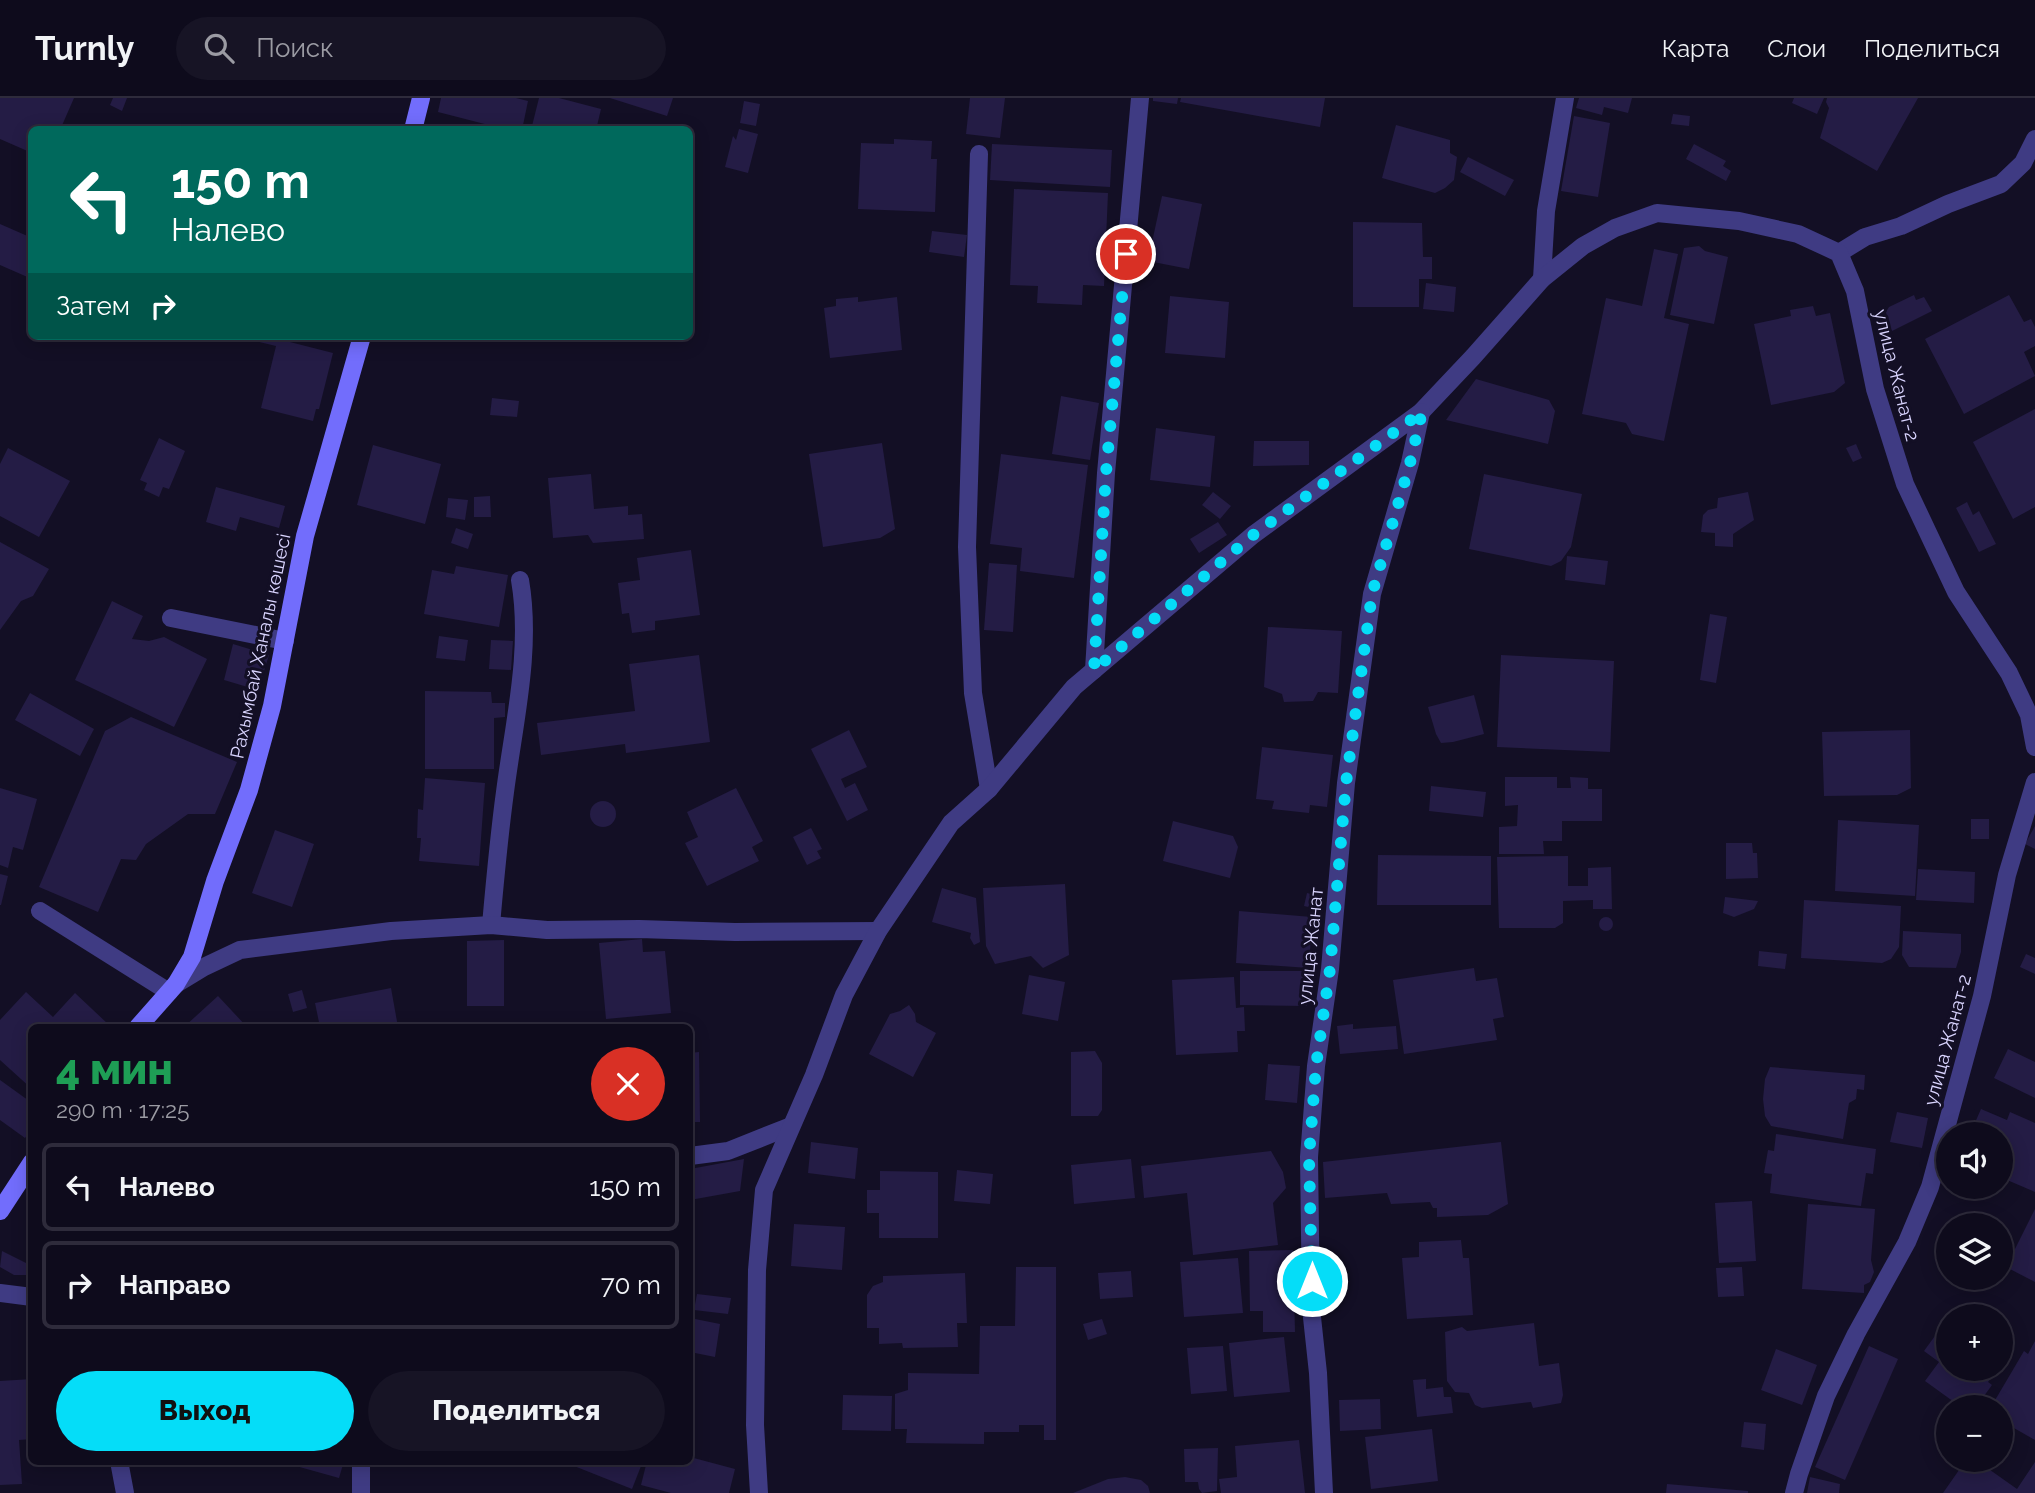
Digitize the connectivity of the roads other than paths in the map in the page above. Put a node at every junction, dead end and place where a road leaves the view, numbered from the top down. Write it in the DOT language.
graph roads {
  1 [pos="421,98"];
  2 [pos="1140,98"];
  3 [pos="1565,98"];
  4 [pos="414,126"];
  5 [pos="2035,139"];
  6 [pos="979,154"];
  7 [pos="1839,253"];
  8 [pos="1542,279"];
  9 [pos="361,340"];
  10 [pos="1422,412"];
  11 [pos="520,580"];
  12 [pos="171,618"];
  13 [pos="285,641"];
  14 [pos="1094,670"];
  15 [pos="2035,747"];
  16 [pos="2035,782"];
  17 [pos="989,789"];
  18 [pos="40,911"];
  19 [pos="491,925"];
  20 [pos="878,931"];
  21 [pos="173,988"];
  22 [pos="141,1024"];
  23 [pos="791,1126"];
  24 [pos="693,1156"];
  25 [pos="28,1168"];
  26 [pos="0,1211"];
  27 [pos="0,1293"];
  28 [pos="28,1296"];
  29 [pos="120,1465"];
  30 [pos="361,1465"];
  31 [pos="125,1493"];
  32 [pos="360,1493"];
  33 [pos="759,1493"];
  34 [pos="1324,1493"];
  35 [pos="1794,1493"];
  1 -- 4 [label="street"];
  2 -- 14 [label="street"];
  3 -- 8 [label="street"];
  5 -- 7 [label="street"];
  6 -- 17 [label="street"];
  7 -- 8 [label="street"];
  7 -- 15 [label="street, улица Жанат-2"];
  8 -- 10 [label="street"];
  9 -- 13 [label="street, Рахымбай Ханалы көшесі"];
  10 -- 14 [label="street"];
  10 -- 34 [label="street, улица Жанат"];
  11 -- 19 [label="street"];
  12 -- 13 [label="street"];
  13 -- 21 [label="street, Рахымбай Ханалы көшесі"];
  14 -- 17 [label="street"];
  16 -- 35 [label="street, улица Жанат-2"];
  17 -- 20 [label="street"];
  18 -- 21 [label="street"];
  19 -- 20 [label="street"];
  19 -- 21 [label="street"];
  20 -- 23 [label="street"];
  21 -- 22 [label="street, Рахымбай Ханалы көшесі"];
  23 -- 24 [label="street"];
  23 -- 33 [label="street"];
  25 -- 26 [label="street"];
  27 -- 28 [label="street"];
  29 -- 31 [label="street"];
  30 -- 32 [label="street"];
}
